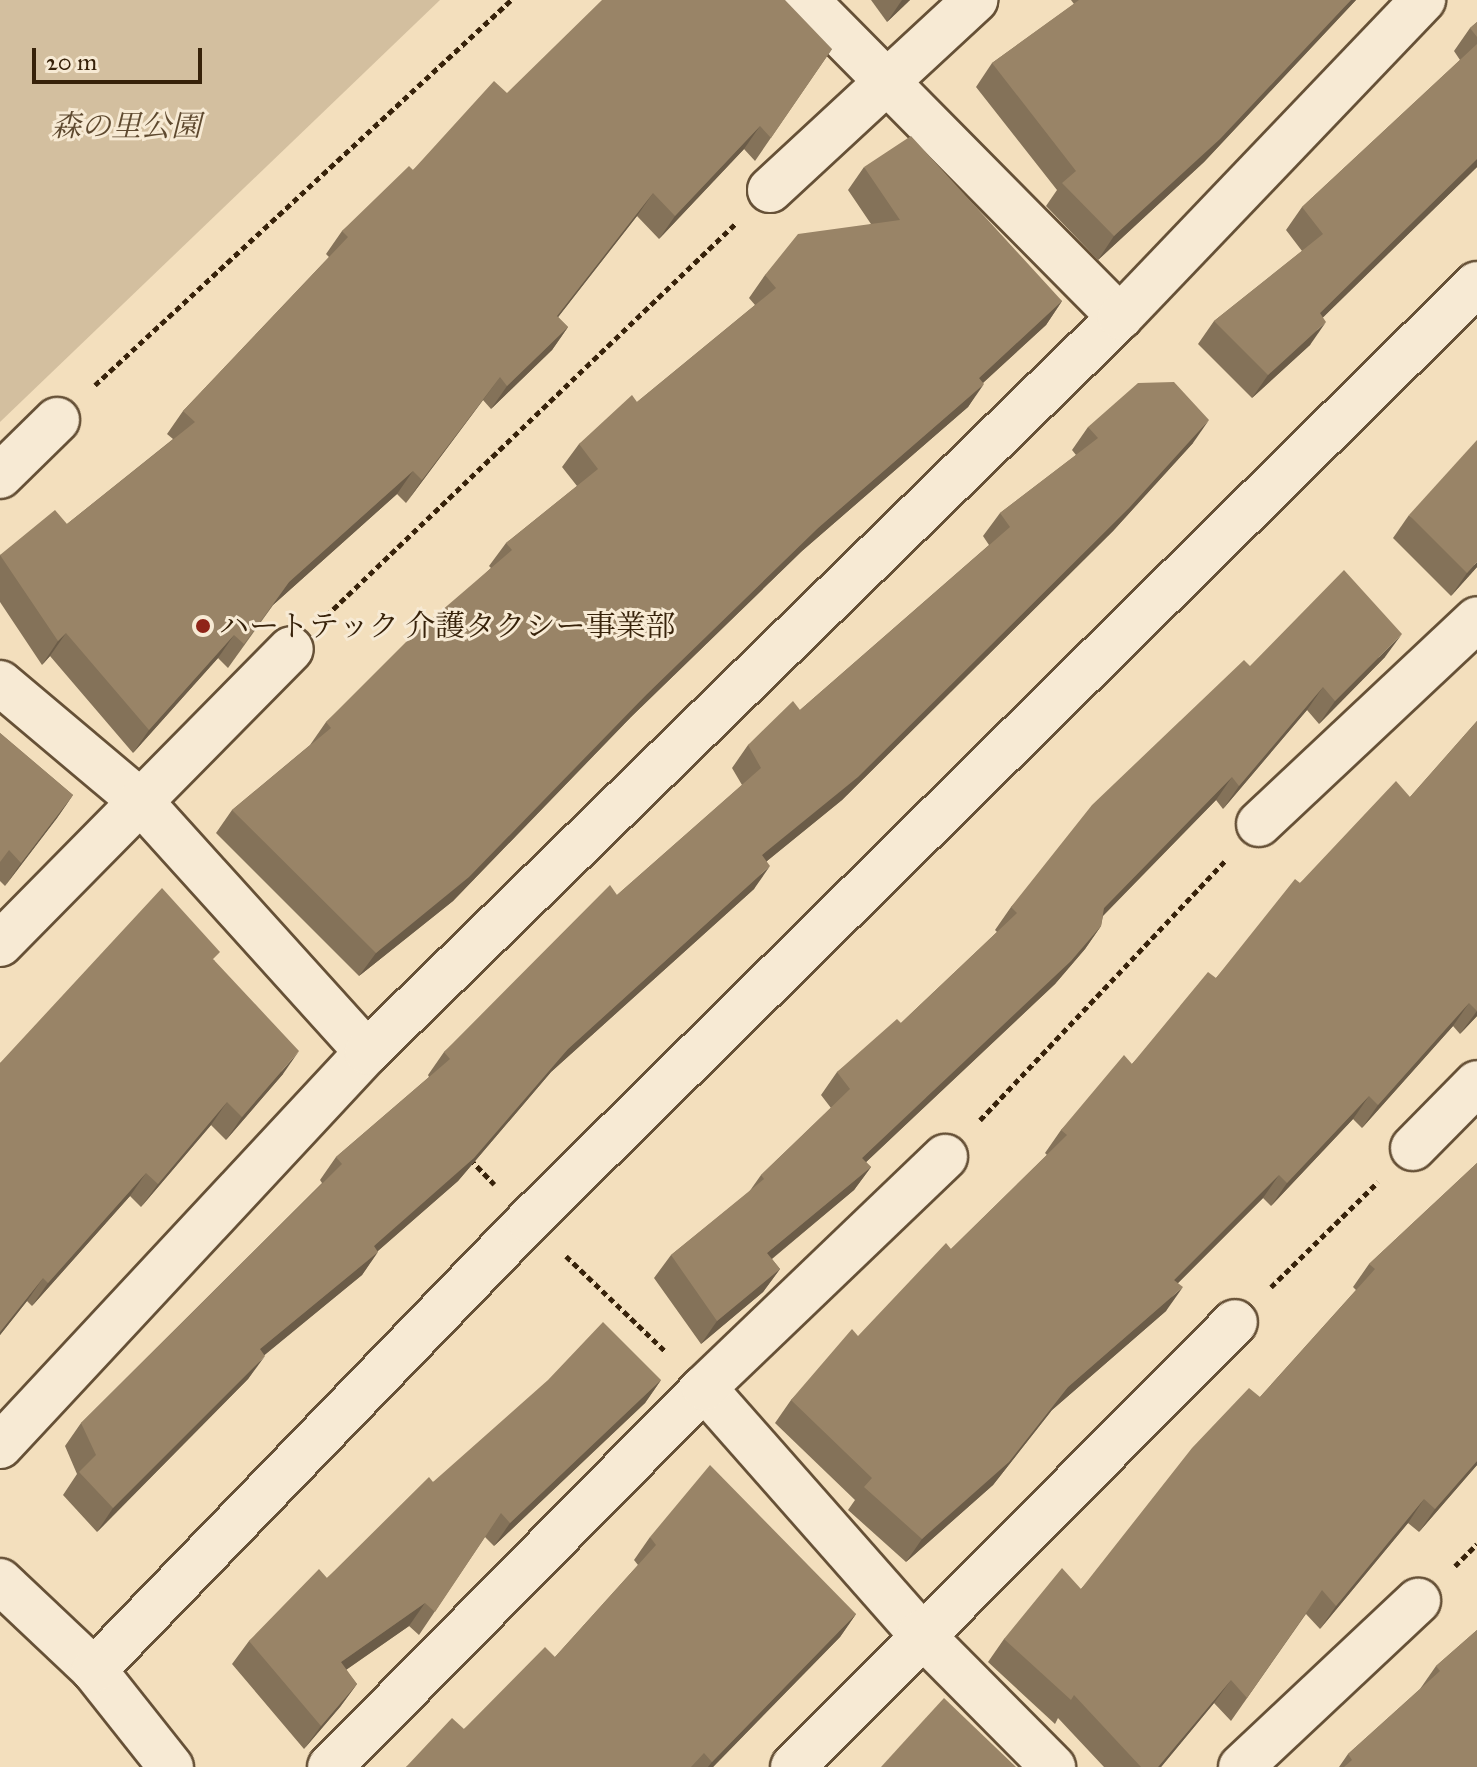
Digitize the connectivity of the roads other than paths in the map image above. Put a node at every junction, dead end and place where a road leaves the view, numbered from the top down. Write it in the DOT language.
graph roads {
  1 [pos="806,0"];
  2 [pos="975,0"];
  3 [pos="1423,0"];
  4 [pos="888,87"];
  5 [pos="770,190"];
  6 [pos="1477,284"];
  7 [pos="1120,317"];
  8 [pos="57,420"];
  9 [pos="0,476"];
  10 [pos="1469,643"];
  11 [pos="291,649"];
  12 [pos="0,683"];
  13 [pos="140,801"];
  14 [pos="1259,824"];
  15 [pos="0,944"];
  16 [pos="367,1052"];
  17 [pos="1477,1083"];
  18 [pos="1413,1148"];
  19 [pos="945,1157"];
  20 [pos="1235,1322"];
  21 [pos="704,1388"];
  22 [pos="0,1446"];
  23 [pos="0,1581"];
  24 [pos="1418,1601"];
  25 [pos="920,1633"];
  26 [pos="94,1670"];
  27 [pos="171,1767"];
  28 [pos="330,1767"];
  29 [pos="793,1767"];
  30 [pos="1053,1767"];
  31 [pos="1241,1767"];
  1 -- 4 [label="street"];
  2 -- 4 [label="street"];
  3 -- 7 [label="street"];
  4 -- 5 [label="street"];
  4 -- 7 [label="street"];
  6 -- 26 [label="street"];
  7 -- 16 [label="street"];
  8 -- 9 [label="street"];
  10 -- 14 [label="street"];
  11 -- 13 [label="street"];
  12 -- 13 [label="street"];
  13 -- 15 [label="street"];
  13 -- 16 [label="street"];
  16 -- 22 [label="street"];
  17 -- 18 [label="street"];
  19 -- 21 [label="street"];
  20 -- 25 [label="street"];
  21 -- 25 [label="street"];
  21 -- 28 [label="street"];
  23 -- 26 [label="street"];
  24 -- 31 [label="street"];
  25 -- 29 [label="street"];
  25 -- 30 [label="street"];
  26 -- 27 [label="street"];
}
